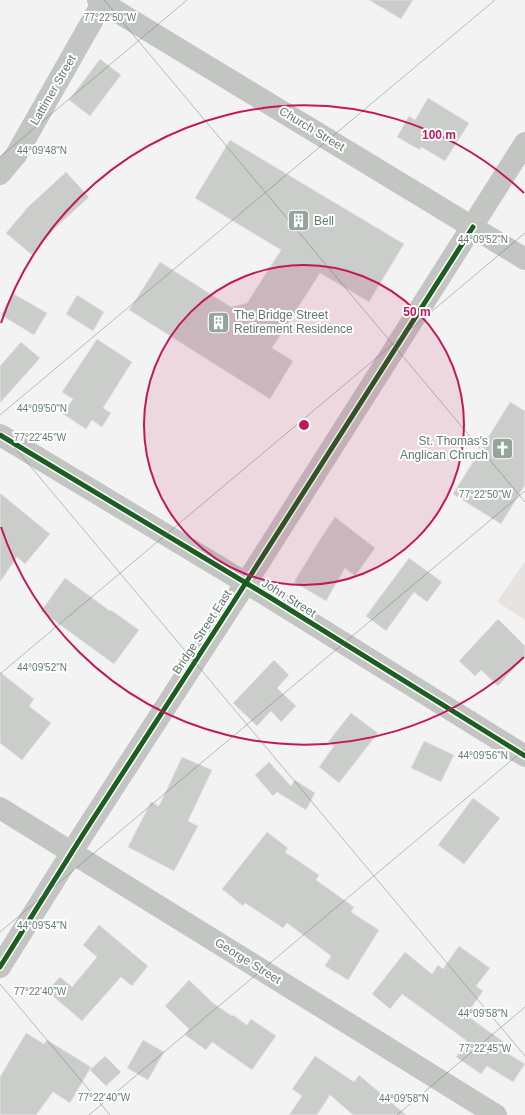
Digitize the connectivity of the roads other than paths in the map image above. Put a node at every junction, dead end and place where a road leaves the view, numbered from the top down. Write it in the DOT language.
graph roads {
  1 [pos="102,1"];
  2 [pos="525,143"];
  3 [pos="0,174"];
  4 [pos="473,227"];
  5 [pos="525,258"];
  6 [pos="0,435"];
  7 [pos="246,583"];
  8 [pos="525,756"];
  9 [pos="0,808"];
  10 [pos="72,852"];
  11 [pos="0,967"];
  12 [pos="496,1115"];
  1 -- 3 [label="street, Lattimer Street"];
  1 -- 4 [label="street, Church Street"];
  2 -- 4 [label="street, Bridge Street East"];
  4 -- 5 [label="street, Church Street"];
  4 -- 7 [label="street, Bridge Street East"];
  6 -- 7 [label="street, John Street"];
  7 -- 8 [label="street, John Street"];
  7 -- 10 [label="street, Bridge Street East"];
  9 -- 10 [label="street, George Street"];
  10 -- 11 [label="street, Bridge Street East"];
  10 -- 12 [label="street, George Street"];
}
